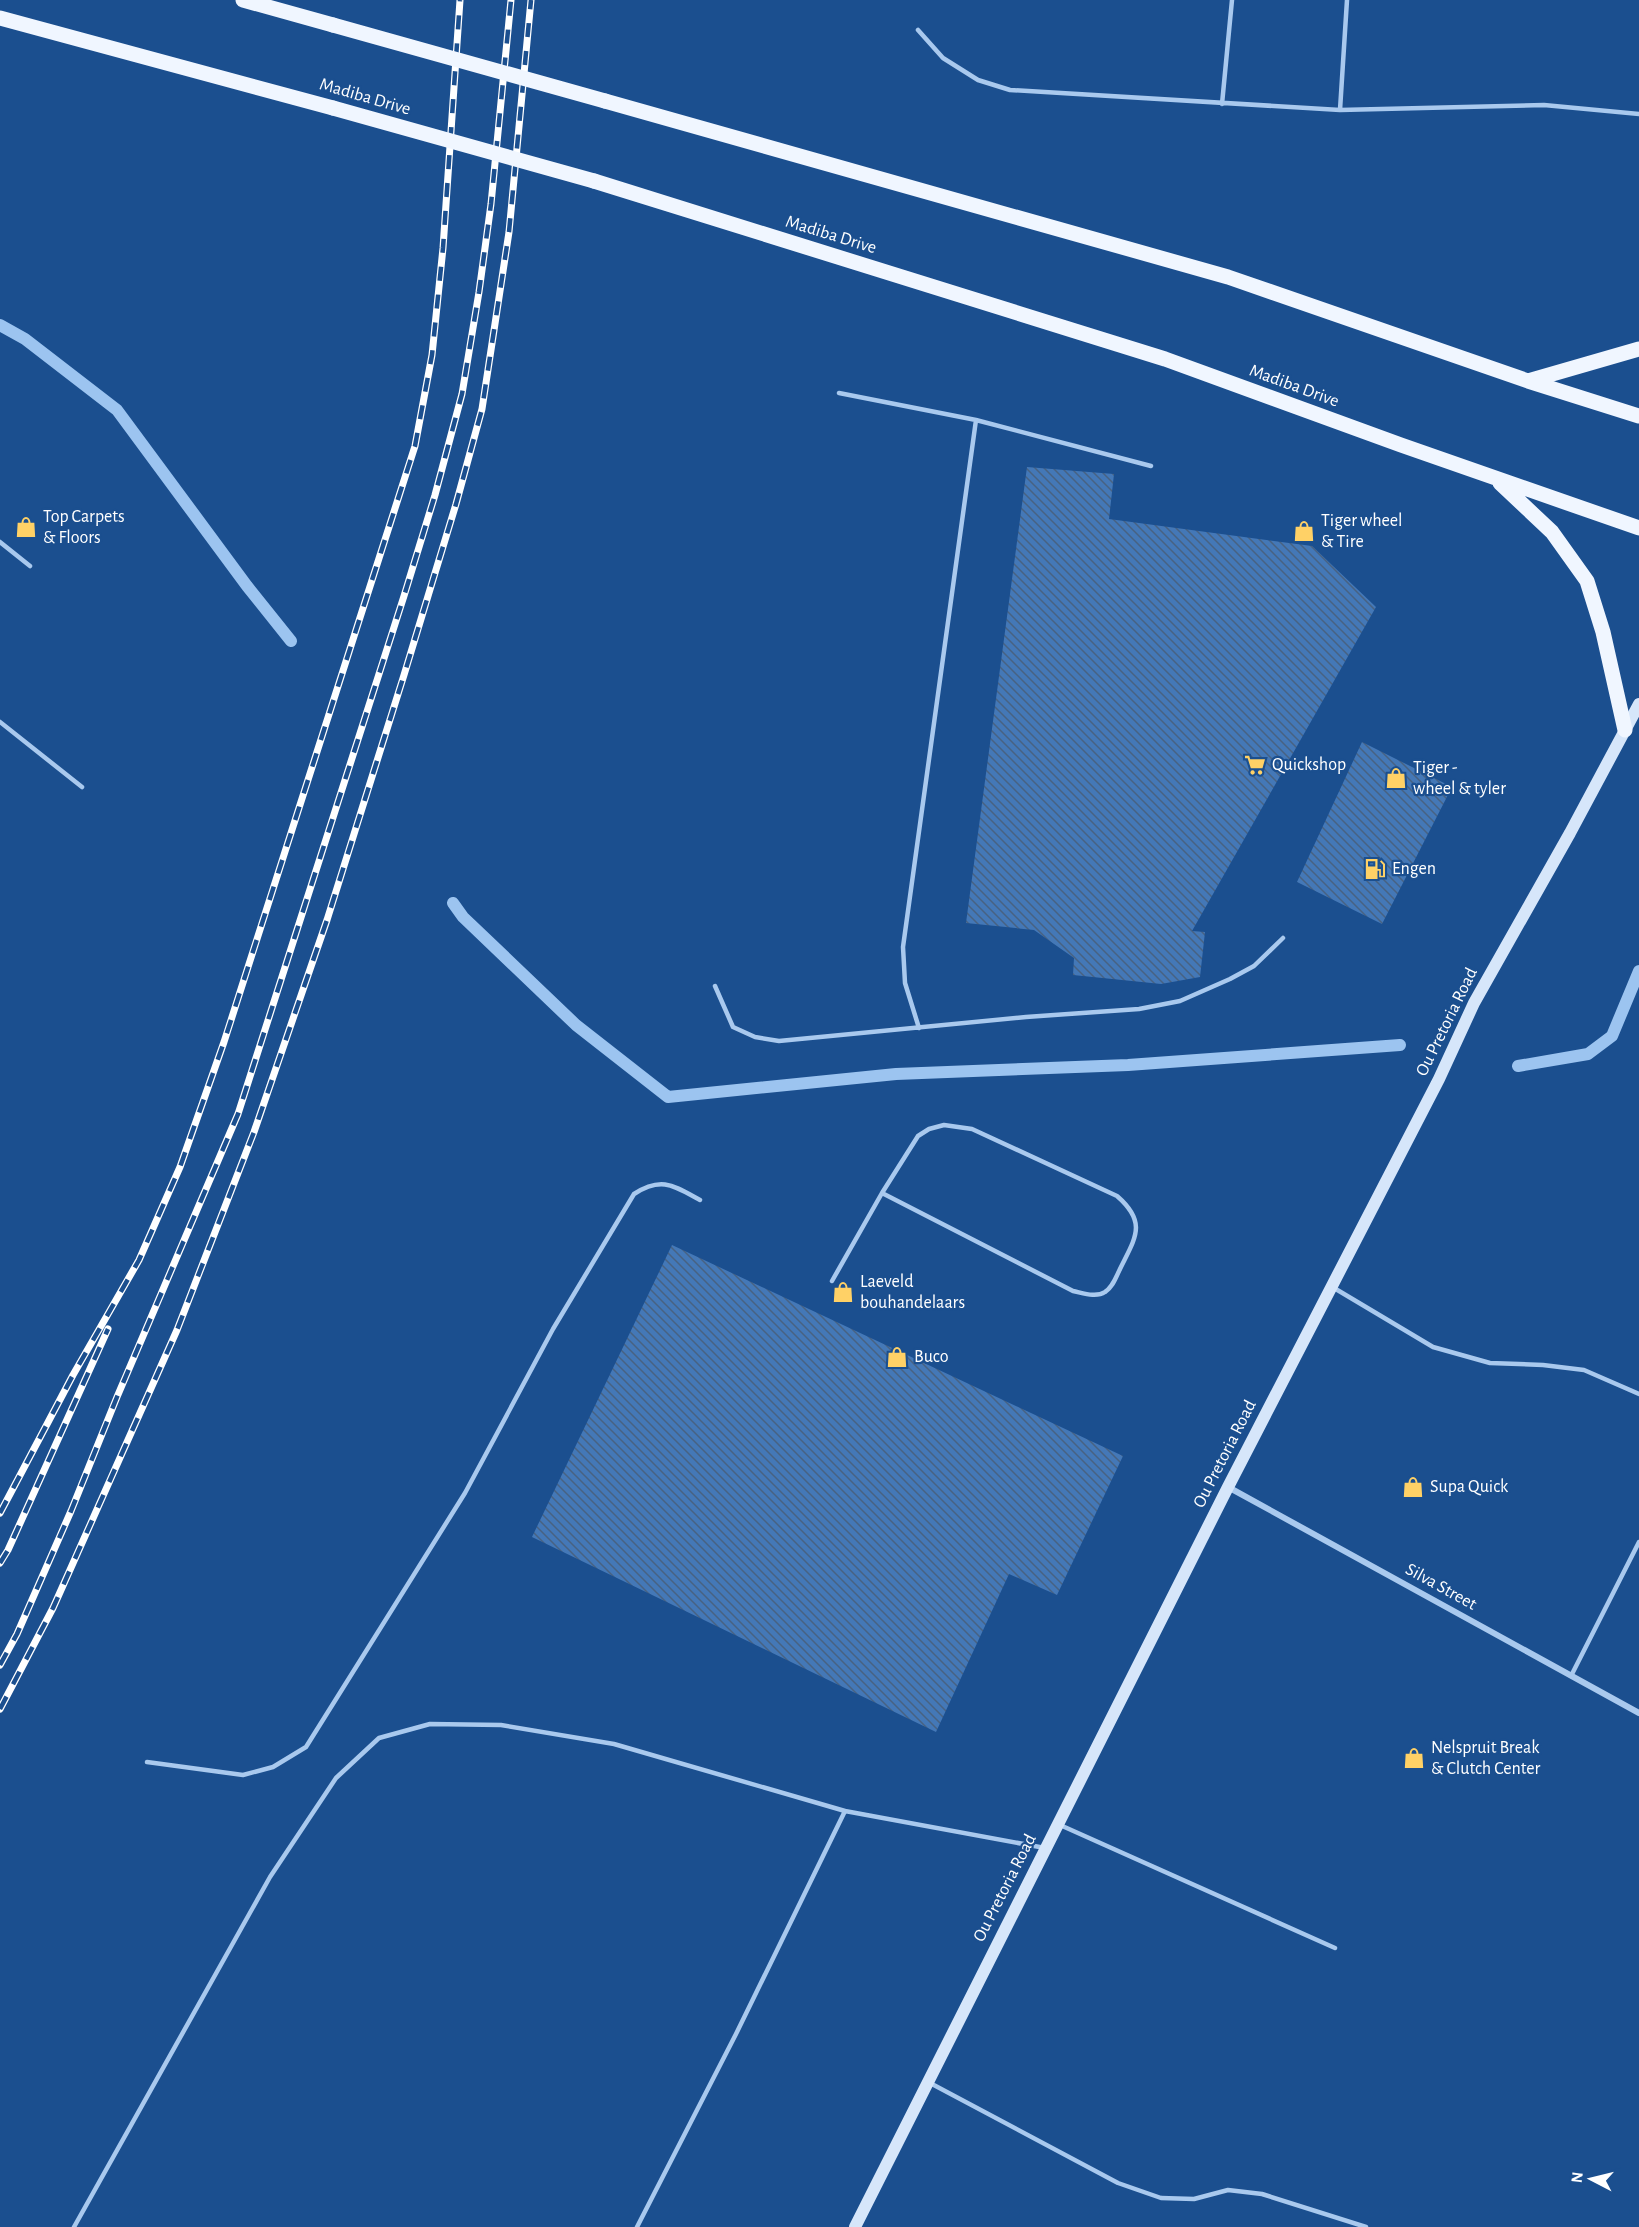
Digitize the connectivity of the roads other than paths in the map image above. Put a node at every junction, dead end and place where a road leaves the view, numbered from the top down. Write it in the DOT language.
graph roads {
  1 [pos="243,0"];
  2 [pos="1232,0"];
  3 [pos="1347,0"];
  4 [pos="0,18"];
  5 [pos="918,30"];
  6 [pos="1222,104"];
  7 [pos="1340,110"];
  8 [pos="1639,114"];
  9 [pos="1639,349"];
  10 [pos="1528,381"];
  11 [pos="839,393"];
  12 [pos="1639,416"];
  13 [pos="976,420"];
  14 [pos="1151,466"];
  15 [pos="1496,478"];
  16 [pos="1639,528"];
  17 [pos="0,542"];
  18 [pos="30,566"];
  19 [pos="1639,704"];
  20 [pos="0,722"];
  21 [pos="1626,730"];
  22 [pos="82,787"];
  23 [pos="1283,938"];
  24 [pos="715,986"];
  25 [pos="919,1028"];
  26 [pos="882,1193"];
  27 [pos="700,1200"];
  28 [pos="832,1281"];
  29 [pos="1331,1287"];
  30 [pos="1639,1394"];
  31 [pos="1228,1487"];
  32 [pos="1639,1542"];
  33 [pos="1572,1676"];
  34 [pos="1639,1713"];
  35 [pos="147,1762"];
  36 [pos="845,1811"];
  37 [pos="1058,1824"];
  38 [pos="1045,1848"];
  39 [pos="1335,1948"];
  40 [pos="928,2081"];
  41 [pos="74,2227"];
  42 [pos="638,2227"];
  43 [pos="855,2227"];
  44 [pos="1365,2227"];
  1 -- 10 [label="main road, bridge"];
  2 -- 6 [label="lane"];
  3 -- 7 [label="lane"];
  4 -- 15 [label="main road, Madiba Drive, bridge"];
  5 -- 6 [label="lane"];
  6 -- 7 [label="lane"];
  7 -- 8 [label="lane"];
  9 -- 10 [label="main road"];
  10 -- 12 [label="main road"];
  11 -- 13 [label="lane"];
  13 -- 14 [label="lane"];
  13 -- 25 [label="lane"];
  15 -- 16 [label="main road, Madiba Drive"];
  15 -- 21 [label="main road"];
  17 -- 18 [label="lane"];
  19 -- 21 [label="main road, Ou Pretoria Road"];
  20 -- 22 [label="lane"];
  21 -- 29 [label="main road, Ou Pretoria Road"];
  23 -- 25 [label="lane"];
  24 -- 25 [label="lane"];
  26 -- 26 [label="lane"];
  26 -- 28 [label="lane"];
  27 -- 35 [label="lane"];
  29 -- 30 [label="lane"];
  29 -- 31 [label="main road, Ou Pretoria Road"];
  31 -- 33 [label="street, Silva Street"];
  31 -- 37 [label="main road, Ou Pretoria Road"];
  32 -- 33 [label="lane"];
  33 -- 34 [label="street, Silva Street"];
  36 -- 38 [label="lane"];
  36 -- 41 [label="lane"];
  36 -- 42 [label="lane"];
  37 -- 38 [label="main road, Ou Pretoria Road"];
  37 -- 39 [label="lane"];
  38 -- 40 [label="main road, Ou Pretoria Road"];
  40 -- 43 [label="main road, Ou Pretoria Road"];
  40 -- 44 [label="lane"];
}
